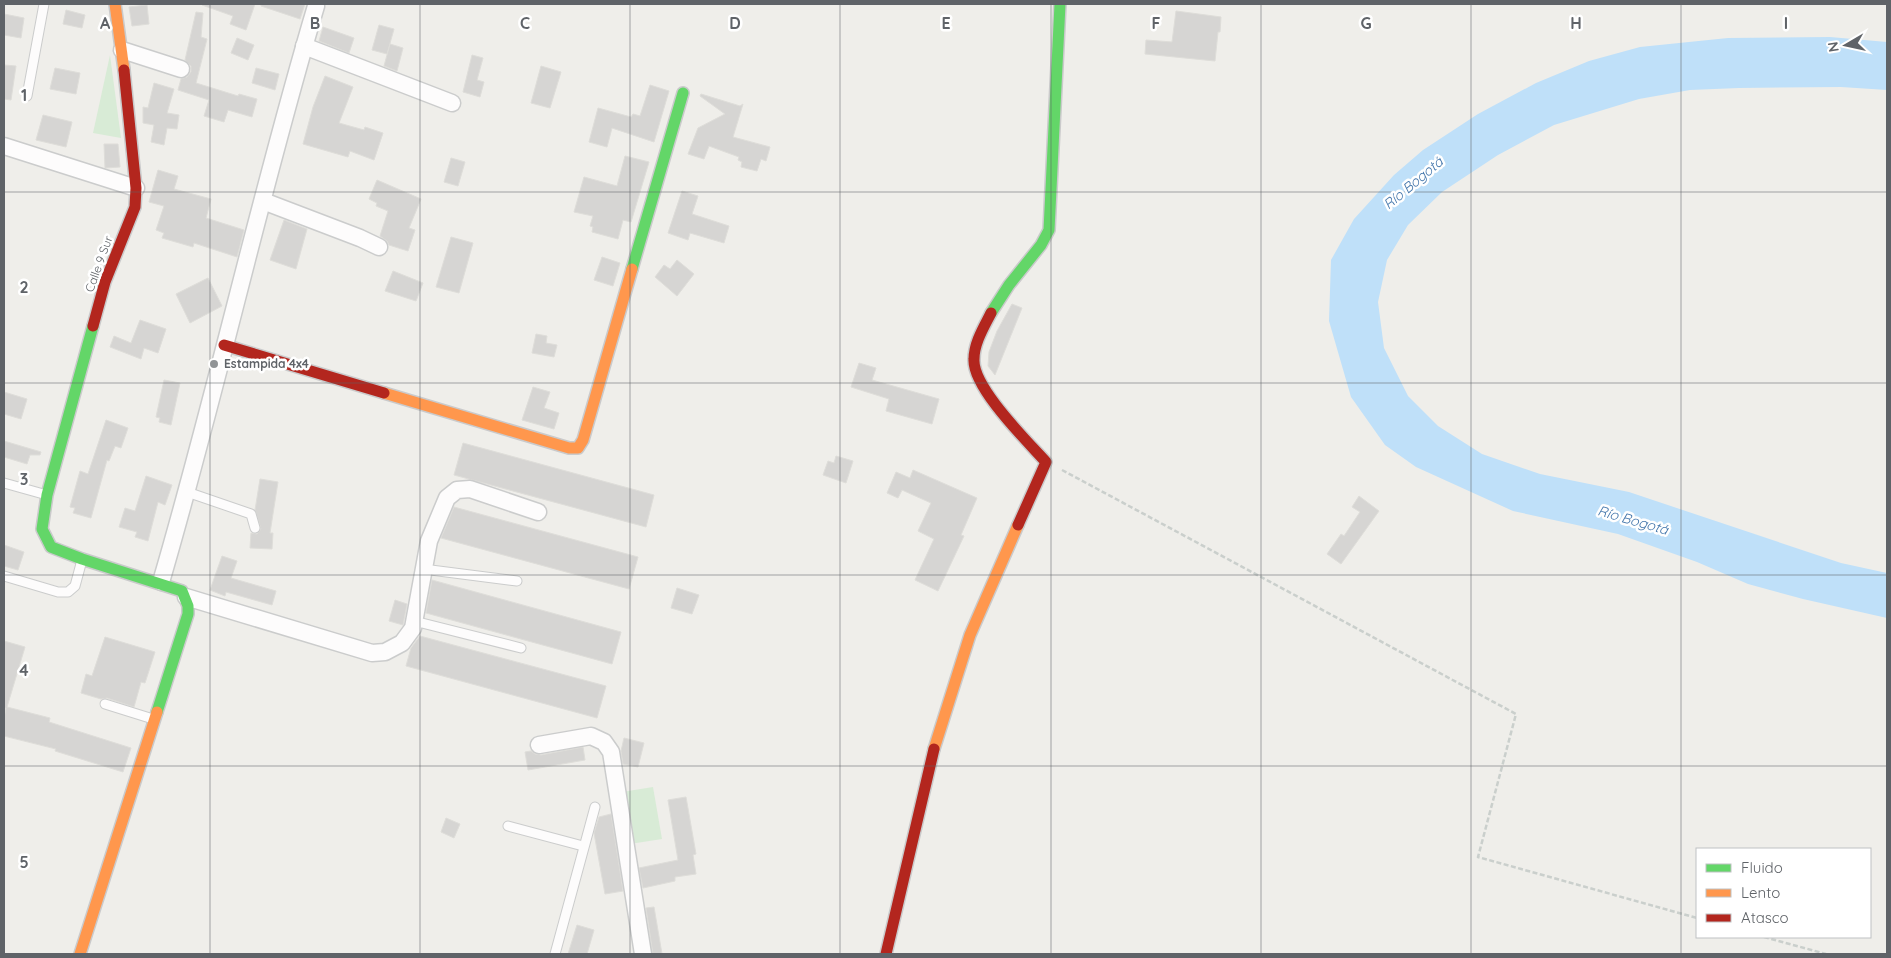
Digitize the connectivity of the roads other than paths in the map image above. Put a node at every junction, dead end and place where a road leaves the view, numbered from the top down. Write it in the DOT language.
graph roads {
  1 [pos="44,4"];
  2 [pos="115,4"];
  3 [pos="1060,4"];
  4 [pos="316,6"];
  5 [pos="304,46"];
  6 [pos="122,50"];
  7 [pos="182,69"];
  8 [pos="683,94"];
  9 [pos="27,96"];
  10 [pos="452,103"];
  11 [pos="4,146"];
  12 [pos="136,188"];
  13 [pos="263,200"];
  14 [pos="379,246"];
  15 [pos="224,345"];
  16 [pos="4,483"];
  17 [pos="187,492"];
  18 [pos="48,495"];
  19 [pos="538,512"];
  20 [pos="255,528"];
  21 [pos="82,559"];
  22 [pos="423,569"];
  23 [pos="4,576"];
  24 [pos="517,581"];
  25 [pos="161,582"];
  26 [pos="186,596"];
  27 [pos="414,621"];
  28 [pos="520,648"];
  29 [pos="105,704"];
  30 [pos="153,720"];
  31 [pos="540,745"];
  32 [pos="594,806"];
  33 [pos="508,826"];
  34 [pos="583,846"];
  35 [pos="80,954"];
  36 [pos="555,954"];
  37 [pos="643,954"];
  38 [pos="886,954"];
  1 -- 9 [label="lane"];
  2 -- 6 [label="street, Calle 9 Sur"];
  3 -- 38 [label="street"];
  4 -- 5 [label="street"];
  5 -- 10 [label="street"];
  5 -- 13 [label="street"];
  6 -- 7 [label="street"];
  6 -- 12 [label="street, Calle 9 Sur"];
  8 -- 15 [label="street"];
  11 -- 12 [label="street"];
  12 -- 18 [label="street, Calle 9 Sur"];
  13 -- 14 [label="street"];
  13 -- 15 [label="street"];
  15 -- 17 [label="street"];
  16 -- 18 [label="lane"];
  17 -- 20 [label="lane"];
  17 -- 25 [label="street"];
  18 -- 21 [label="street, Calle 9 Sur"];
  19 -- 22 [label="street"];
  21 -- 23 [label="lane"];
  21 -- 25 [label="street"];
  22 -- 24 [label="lane"];
  22 -- 27 [label="street"];
  25 -- 26 [label="street"];
  26 -- 27 [label="street"];
  26 -- 30 [label="street"];
  27 -- 28 [label="lane"];
  29 -- 30 [label="lane"];
  30 -- 35 [label="street"];
  31 -- 37 [label="street"];
  32 -- 34 [label="lane"];
  33 -- 34 [label="lane"];
  34 -- 36 [label="lane"];
}
